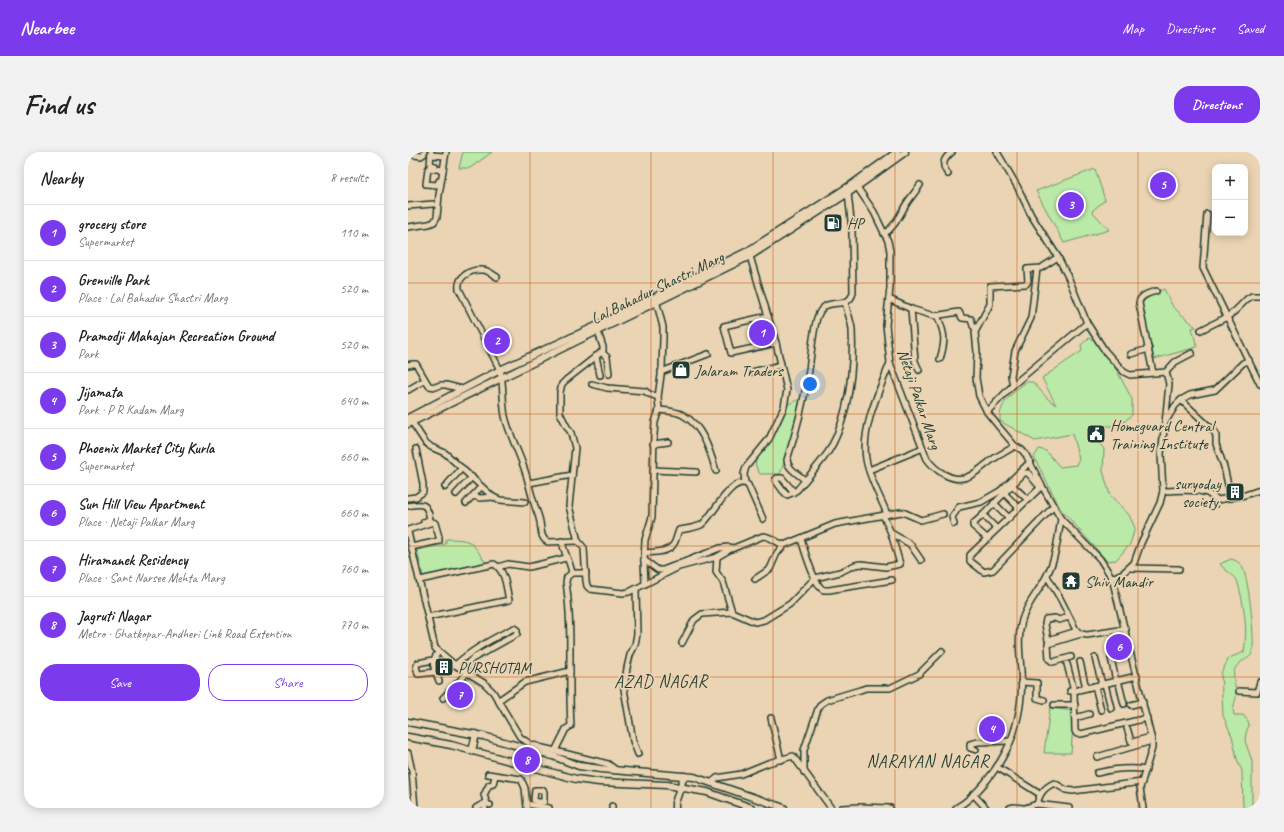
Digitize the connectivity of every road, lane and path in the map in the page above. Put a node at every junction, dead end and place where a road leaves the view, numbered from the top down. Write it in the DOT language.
graph roads {
  1 [pos="424,152"];
  2 [pos="897,152"];
  3 [pos="905,152"];
  4 [pos="952,152"];
  5 [pos="997,152"];
  6 [pos="431,153"];
  7 [pos="408,154"];
  8 [pos="445,154"];
  9 [pos="948,174"];
  10 [pos="855,184"];
  11 [pos="920,185"];
  12 [pos="848,193"];
  13 [pos="433,204"];
  14 [pos="408,206"];
  15 [pos="1207,214"];
  16 [pos="802,220"];
  17 [pos="408,227"];
  18 [pos="884,234"];
  19 [pos="749,253"];
  20 [pos="1058,257"];
  21 [pos="1037,269"];
  22 [pos="497,277"];
  23 [pos="1156,290"];
  24 [pos="1260,296"];
  25 [pos="656,299"];
  26 [pos="889,299"];
  27 [pos="845,302"];
  28 [pos="911,309"];
  29 [pos="768,316"];
  30 [pos="937,316"];
  31 [pos="1227,317"];
  32 [pos="1087,323"];
  33 [pos="596,328"];
  34 [pos="976,329"];
  35 [pos="1201,330"];
  36 [pos="776,343"];
  37 [pos="1149,349"];
  38 [pos="602,352"];
  39 [pos="1192,353"];
  40 [pos="708,354"];
  41 [pos="1130,354"];
  42 [pos="596,356"];
  43 [pos="614,356"];
  44 [pos="607,358"];
  45 [pos="940,359"];
  46 [pos="1249,360"];
  47 [pos="523,363"];
  48 [pos="890,363"];
  49 [pos="781,364"];
  50 [pos="408,366"];
  51 [pos="500,370"];
  52 [pos="919,370"];
  53 [pos="661,372"];
  54 [pos="752,372"];
  55 [pos="1166,372"];
  56 [pos="1153,373"];
  57 [pos="609,374"];
  58 [pos="600,376"];
  59 [pos="502,377"];
  60 [pos="425,380"];
  61 [pos="592,384"];
  62 [pos="1013,384"];
  63 [pos="1260,384"];
  64 [pos="462,389"];
  65 [pos="408,390"];
  66 [pos="658,397"];
  67 [pos="1181,400"];
  68 [pos="658,410"];
  69 [pos="987,412"];
  70 [pos="409,421"];
  71 [pos="1165,423"];
  72 [pos="668,442"];
  73 [pos="654,444"];
  74 [pos="1015,446"];
  75 [pos="416,448"];
  76 [pos="923,448"];
  77 [pos="1030,462"];
  78 [pos="462,468"];
  79 [pos="653,470"];
  80 [pos="869,470"];
  81 [pos="716,471"];
  82 [pos="696,472"];
  83 [pos="572,475"];
  84 [pos="472,477"];
  85 [pos="805,480"];
  86 [pos="529,483"];
  87 [pos="745,483"];
  88 [pos="1012,485"];
  89 [pos="1041,486"];
  90 [pos="445,487"];
  91 [pos="481,487"];
  92 [pos="1260,490"];
  93 [pos="1163,491"];
  94 [pos="794,492"];
  95 [pos="456,494"];
  96 [pos="1004,494"];
  97 [pos="473,496"];
  98 [pos="493,497"];
  99 [pos="408,498"];
  100 [pos="1231,498"];
  101 [pos="1028,499"];
  102 [pos="525,502"];
  103 [pos="466,503"];
  104 [pos="994,503"];
  105 [pos="408,506"];
  106 [pos="1054,506"];
  107 [pos="1019,508"];
  108 [pos="943,514"];
  109 [pos="885,515"];
  110 [pos="983,515"];
  111 [pos="1009,518"];
  112 [pos="763,519"];
  113 [pos="1061,519"];
  114 [pos="954,524"];
  115 [pos="408,526"];
  116 [pos="998,529"];
  117 [pos="408,531"];
  118 [pos="891,533"];
  119 [pos="800,539"];
  120 [pos="988,539"];
  121 [pos="562,541"];
  122 [pos="578,541"];
  123 [pos="784,545"];
  124 [pos="734,548"];
  125 [pos="411,552"];
  126 [pos="644,553"];
  127 [pos="717,557"];
  128 [pos="566,558"];
  129 [pos="644,560"];
  130 [pos="921,560"];
  131 [pos="498,567"];
  132 [pos="1130,568"];
  133 [pos="1179,569"];
  134 [pos="586,573"];
  135 [pos="572,574"];
  136 [pos="1047,576"];
  137 [pos="815,578"];
  138 [pos="1112,578"];
  139 [pos="755,579"];
  140 [pos="420,580"];
  141 [pos="892,580"];
  142 [pos="645,584"];
  143 [pos="636,590"];
  144 [pos="732,612"];
  145 [pos="428,617"];
  146 [pos="1069,617"];
  147 [pos="1126,629"];
  148 [pos="1079,632"];
  149 [pos="682,643"];
  150 [pos="942,651"];
  151 [pos="438,652"];
  152 [pos="1071,657"];
  153 [pos="1095,658"];
  154 [pos="1111,658"];
  155 [pos="433,660"];
  156 [pos="1080,662"];
  157 [pos="1067,664"];
  158 [pos="455,665"];
  159 [pos="462,668"];
  160 [pos="570,671"];
  161 [pos="436,672"];
  162 [pos="468,672"];
  163 [pos="1137,676"];
  164 [pos="439,681"];
  165 [pos="1117,681"];
  166 [pos="1021,682"];
  167 [pos="1260,682"];
  168 [pos="1104,684"];
  169 [pos="1095,686"];
  170 [pos="1086,688"];
  171 [pos="1072,691"];
  172 [pos="1239,691"];
  173 [pos="443,698"];
  174 [pos="499,700"];
  175 [pos="1044,700"];
  176 [pos="1143,702"];
  177 [pos="1124,704"];
  178 [pos="1054,705"];
  179 [pos="1075,705"];
  180 [pos="1130,705"];
  181 [pos="1111,708"];
  182 [pos="1101,710"];
  183 [pos="1089,714"];
  184 [pos="771,718"];
  185 [pos="1075,718"];
  186 [pos="1147,718"];
  187 [pos="408,722"];
  188 [pos="1127,728"];
  189 [pos="476,734"];
  190 [pos="411,737"];
  191 [pos="1152,739"];
  192 [pos="1010,741"];
  193 [pos="976,750"];
  194 [pos="472,751"];
  195 [pos="555,751"];
  196 [pos="408,753"];
  197 [pos="638,754"];
  198 [pos="1097,757"];
  199 [pos="782,760"];
  200 [pos="996,767"];
  201 [pos="616,770"];
  202 [pos="1146,770"];
  203 [pos="804,772"];
  204 [pos="1097,773"];
  205 [pos="488,774"];
  206 [pos="669,774"];
  207 [pos="495,776"];
  208 [pos="684,776"];
  209 [pos="1142,782"];
  210 [pos="711,783"];
  211 [pos="667,785"];
  212 [pos="681,788"];
  213 [pos="1038,793"];
  214 [pos="973,794"];
  215 [pos="1038,804"];
  216 [pos="487,806"];
  217 [pos="527,806"];
  218 [pos="415,808"];
  219 [pos="476,808"];
  220 [pos="549,808"];
  221 [pos="675,808"];
  222 [pos="752,808"];
  223 [pos="784,808"];
  224 [pos="831,808"];
  225 [pos="842,808"];
  226 [pos="890,808"];
  227 [pos="956,808"];
  228 [pos="986,808"];
  229 [pos="1010,808"];
  230 [pos="1024,808"];
  231 [pos="1070,808"];
  232 [pos="1143,808"];
  1 -- 7 [label="street"];
  2 -- 10 [label="main road, Lal Bahadur Shastri Marg"];
  3 -- 10 [label="main road, Lal Bahadur Shastri Marg"];
  4 -- 9 [label="street"];
  5 -- 20 [label="street"];
  6 -- 8 [label="street"];
  6 -- 8 [label="street"];
  8 -- 17 [label="street"];
  10 -- 12 [label="main road, Lal Bahadur Shastri Marg"];
  10 -- 16 [label="main road, Lal Bahadur Shastri Marg"];
  10 -- 18 [label="street, Netaji Palkar Marg"];
  11 -- 18 [label="street"];
  12 -- 16 [label="main road, Lal Bahadur Shastri Marg"];
  12 -- 27 [label="street"];
  13 -- 14 [label="street"];
  15 -- 31 [label="street"];
  16 -- 19 [label="main road, Lal Bahadur Shastri Marg"];
  18 -- 26 [label="street, Netaji Palkar Marg"];
  19 -- 25 [label="main road, Lal Bahadur Shastri Marg"];
  19 -- 29 [label="street"];
  20 -- 21 [label="street"];
  20 -- 32 [label="street"];
  21 -- 34 [label="street"];
  21 -- 62 [label="street"];
  22 -- 51 [label="street"];
  23 -- 37 [label="street"];
  24 -- 31 [label="street"];
  25 -- 33 [label="main road, Lal Bahadur Shastri Marg"];
  25 -- 53 [label="street"];
  26 -- 28 [label="street"];
  26 -- 48 [label="street, Netaji Palkar Marg"];
  27 -- 85 [label="street"];
  27 -- 85 [label="street"];
  28 -- 30 [label="street"];
  28 -- 52 [label="street"];
  29 -- 36 [label="street"];
  29 -- 36 [label="street"];
  30 -- 34 [label="street"];
  30 -- 45 [label="street"];
  31 -- 35 [label="street"];
  31 -- 46 [label="street"];
  32 -- 56 [label="street"];
  32 -- 62 [label="street"];
  33 -- 38 [label="street"];
  33 -- 47 [label="main road, Lal Bahadur Shastri Marg"];
  34 -- 69 [label="street"];
  36 -- 49 [label="street"];
  37 -- 41 [label="street"];
  37 -- 56 [label="street"];
  38 -- 42 [label="street"];
  38 -- 44 [label="street"];
  39 -- 55 [label="street"];
  40 -- 53 [label="street"];
  42 -- 58 [label="street"];
  42 -- 83 [label="street"];
  43 -- 44 [label="street"];
  44 -- 57 [label="street"];
  46 -- 63 [label="street"];
  46 -- 67 [label="street"];
  47 -- 51 [label="main road, Lal Bahadur Shastri Marg"];
  47 -- 59 [label="main road, Lal Bahadur Shastri Marg"];
  48 -- 76 [label="street, Netaji Palkar Marg"];
  48 -- 80 [label="street"];
  49 -- 54 [label="street"];
  49 -- 87 [label="street"];
  50 -- 60 [label="street"];
  51 -- 59 [label="street"];
  51 -- 64 [label="main road, Lal Bahadur Shastri Marg"];
  53 -- 66 [label="street"];
  55 -- 56 [label="street"];
  55 -- 71 [label="street"];
  59 -- 70 [label="main road, Lal Bahadur Shastri Marg"];
  59 -- 86 [label="street"];
  60 -- 64 [label="street"];
  60 -- 65 [label="street"];
  61 -- 66 [label="street"];
  62 -- 69 [label="street"];
  64 -- 70 [label="main road, Lal Bahadur Shastri Marg"];
  66 -- 68 [label="street"];
  67 -- 71 [label="street"];
  67 -- 100 [label="street"];
  68 -- 73 [label="street"];
  68 -- 81 [label="street"];
  69 -- 74 [label="street"];
  70 -- 78 [label="street"];
  71 -- 93 [label="street"];
  72 -- 73 [label="street"];
  73 -- 79 [label="street"];
  74 -- 76 [label="street, Netaji Palkar Marg"];
  74 -- 77 [label="street"];
  75 -- 99 [label="street"];
  76 -- 80 [label="street"];
  77 -- 89 [label="street"];
  77 -- 114 [label="street"];
  78 -- 84 [label="street"];
  78 -- 90 [label="street"];
  79 -- 82 [label="street"];
  79 -- 126 [label="street"];
  80 -- 109 [label="street"];
  83 -- 86 [label="street"];
  83 -- 122 [label="street"];
  84 -- 91 [label="street"];
  84 -- 95 [label="street"];
  85 -- 94 [label="street"];
  86 -- 121 [label="street"];
  87 -- 112 [label="street"];
  87 -- 126 [label="street"];
  88 -- 89 [label="street"];
  88 -- 96 [label="street"];
  88 -- 101 [label="street"];
  89 -- 101 [label="street"];
  89 -- 106 [label="street"];
  91 -- 97 [label="street"];
  91 -- 98 [label="street"];
  92 -- 100 [label="street"];
  93 -- 100 [label="street"];
  93 -- 132 [label="street"];
  96 -- 104 [label="street"];
  96 -- 107 [label="street"];
  97 -- 98 [label="street"];
  97 -- 103 [label="street"];
  98 -- 102 [label="street"];
  101 -- 107 [label="street"];
  104 -- 110 [label="street"];
  104 -- 111 [label="street"];
  105 -- 115 [label="street"];
  106 -- 113 [label="street"];
  106 -- 120 [label="street"];
  107 -- 111 [label="street"];
  108 -- 109 [label="street"];
  109 -- 118 [label="street"];
  109 -- 119 [label="street"];
  110 -- 116 [label="street"];
  110 -- 120 [label="street"];
  111 -- 116 [label="street"];
  113 -- 136 [label="street"];
  113 -- 138 [label="street"];
  116 -- 120 [label="street"];
  117 -- 125 [label="street"];
  117 -- 125 [label="street"];
  118 -- 130 [label="street"];
  118 -- 137 [label="street"];
  119 -- 123 [label="street"];
  119 -- 137 [label="street"];
  121 -- 122 [label="street"];
  121 -- 128 [label="street"];
  122 -- 134 [label="street"];
  123 -- 124 [label="street"];
  123 -- 139 [label="street"];
  124 -- 127 [label="street"];
  124 -- 129 [label="street"];
  125 -- 140 [label="street"];
  126 -- 129 [label="street"];
  127 -- 142 [label="street"];
  127 -- 144 [label="street"];
  128 -- 131 [label="street"];
  128 -- 135 [label="street"];
  129 -- 142 [label="street"];
  131 -- 140 [label="street"];
  131 -- 145 [label="street"];
  132 -- 133 [label="street"];
  132 -- 138 [label="street"];
  134 -- 135 [label="street"];
  134 -- 143 [label="street"];
  135 -- 160 [label="street"];
  136 -- 146 [label="street"];
  136 -- 166 [label="street"];
  137 -- 141 [label="street"];
  137 -- 144 [label="street"];
  138 -- 147 [label="street"];
  140 -- 145 [label="street"];
  142 -- 143 [label="street"];
  143 -- 197 [label="street"];
  144 -- 149 [label="street"];
  145 -- 151 [label="street"];
  146 -- 148 [label="street"];
  146 -- 148 [label="street"];
  147 -- 148 [label="street"];
  147 -- 163 [label="street"];
  148 -- 152 [label="street"];
  150 -- 203 [label="street"];
  151 -- 155 [label="street"];
  151 -- 158 [label="street"];
  153 -- 168 [label="street"];
  154 -- 165 [label="street"];
  155 -- 161 [label="street"];
  155 -- 161 [label="street"];
  156 -- 170 [label="street"];
  157 -- 171 [label="street"];
  158 -- 159 [label="street"];
  158 -- 159 [label="street"];
  159 -- 162 [label="street"];
  160 -- 174 [label="street"];
  160 -- 195 [label="street"];
  161 -- 164 [label="street"];
  162 -- 173 [label="street"];
  162 -- 174 [label="street"];
  163 -- 165 [label="street"];
  163 -- 176 [label="street"];
  165 -- 168 [label="street"];
  165 -- 177 [label="street"];
  166 -- 175 [label="street"];
  166 -- 192 [label="street"];
  167 -- 172 [label="street"];
  168 -- 169 [label="street"];
  168 -- 181 [label="street"];
  169 -- 170 [label="street"];
  169 -- 182 [label="street"];
  170 -- 171 [label="street"];
  171 -- 179 [label="street"];
  174 -- 195 [label="street"];
  176 -- 180 [label="street"];
  176 -- 186 [label="street"];
  178 -- 179 [label="street"];
  179 -- 185 [label="street"];
  183 -- 185 [label="street"];
  184 -- 199 [label="street"];
  185 -- 186 [label="street"];
  186 -- 191 [label="street"];
  187 -- 189 [label="main road"];
  188 -- 191 [label="street"];
  189 -- 194 [label="main road"];
  189 -- 201 [label="main road"];
  190 -- 194 [label="main road"];
  191 -- 198 [label="street"];
  191 -- 202 [label="street"];
  192 -- 193 [label="street"];
  192 -- 200 [label="street"];
  194 -- 211 [label="main road"];
  195 -- 201 [label="street"];
  196 -- 218 [label="street"];
  199 -- 203 [label="street"];
  199 -- 210 [label="street"];
  200 -- 213 [label="street"];
  200 -- 214 [label="street"];
  201 -- 206 [label="main road"];
  202 -- 204 [label="street"];
  202 -- 209 [label="street"];
  203 -- 224 [label="street"];
  205 -- 207 [label="street"];
  206 -- 208 [label="main road"];
  206 -- 211 [label="main road"];
  207 -- 216 [label="street"];
  207 -- 217 [label="street"];
  208 -- 210 [label="main road"];
  208 -- 212 [label="main road"];
  209 -- 215 [label="street"];
  209 -- 232 [label="street"];
  210 -- 223 [label="main road"];
  211 -- 212 [label="main road"];
  212 -- 221 [label="main road"];
  212 -- 222 [label="main road"];
  214 -- 227 [label="street"];
  214 -- 228 [label="street"];
  215 -- 230 [label="street"];
  215 -- 231 [label="street"];
  216 -- 219 [label="street"];
  217 -- 220 [label="street"];
  225 -- 226 [label="street"];
  229 -- 230 [label="street"];
}
